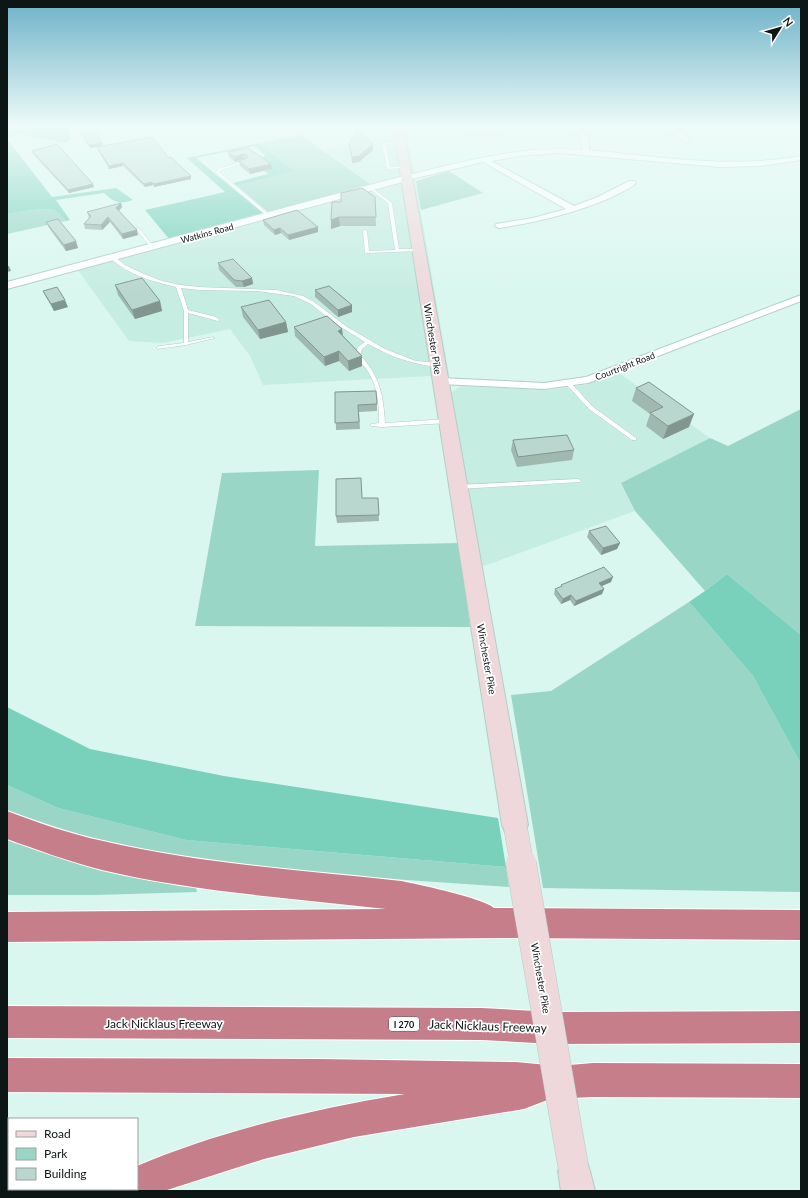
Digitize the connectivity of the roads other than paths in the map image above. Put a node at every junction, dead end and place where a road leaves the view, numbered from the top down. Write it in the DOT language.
graph roads {
  1 [pos="229,182"];
  2 [pos="386,182"];
  3 [pos="408,182"];
  4 [pos="524,182"];
  5 [pos="632,183"];
  6 [pos="372,188"];
  7 [pos="571,208"];
  8 [pos="269,216"];
  9 [pos="499,226"];
  10 [pos="138,230"];
  11 [pos="365,231"];
  12 [pos="152,247"];
  13 [pos="419,250"];
  14 [pos="397,251"];
  15 [pos="113,258"];
  16 [pos="7,286"];
  17 [pos="178,286"];
  18 [pos="801,298"];
  19 [pos="186,311"];
  20 [pos="218,320"];
  21 [pos="213,338"];
  22 [pos="369,341"];
  23 [pos="186,344"];
  24 [pos="159,348"];
  25 [pos="439,373"];
  26 [pos="568,384"];
  27 [pos="447,421"];
  28 [pos="373,425"];
  29 [pos="382,425"];
  30 [pos="634,439"];
  31 [pos="578,481"];
  32 [pos="458,487"];
  33 [pos="7,825"];
  34 [pos="506,923"];
  35 [pos="801,925"];
  36 [pos="7,927"];
  37 [pos="7,1022"];
  38 [pos="801,1027"];
  39 [pos="7,1075"];
  40 [pos="801,1081"];
  41 [pos="558,1082"];
  42 [pos="576,1181"];
  43 [pos="138,1184"];
  1 -- 8 [label="lane"];
  2 -- 6 [label="street, Watkins Road"];
  3 -- 13 [label="main road, Winchester Pike"];
  4 -- 7 [label="street"];
  5 -- 7 [label="street"];
  6 -- 8 [label="street, Watkins Road"];
  6 -- 14 [label="lane"];
  7 -- 9 [label="street"];
  8 -- 12 [label="street, Watkins Road"];
  10 -- 12 [label="lane"];
  11 -- 14 [label="lane"];
  12 -- 15 [label="street, Watkins Road"];
  13 -- 14 [label="lane"];
  13 -- 25 [label="main road, Winchester Pike"];
  15 -- 16 [label="street, Watkins Road"];
  15 -- 17 [label="lane"];
  17 -- 19 [label="lane"];
  17 -- 22 [label="lane"];
  18 -- 26 [label="street, Courtright Road"];
  19 -- 20 [label="lane"];
  19 -- 23 [label="lane"];
  21 -- 23 [label="lane"];
  22 -- 25 [label="lane"];
  22 -- 29 [label="lane"];
  23 -- 24 [label="lane"];
  25 -- 26 [label="street, Courtright Road"];
  25 -- 27 [label="main road, Winchester Pike"];
  26 -- 30 [label="lane"];
  27 -- 29 [label="lane"];
  27 -- 32 [label="main road, Winchester Pike"];
  28 -- 29 [label="lane"];
  31 -- 32 [label="lane"];
  32 -- 42 [label="main road, Winchester Pike, bridge"];
  33 -- 34 [label="highway"];
  34 -- 35 [label="highway"];
  34 -- 36 [label="highway"];
  37 -- 38 [label="highway, Jack Nicklaus Freeway / I 270"];
  39 -- 41 [label="highway"];
  40 -- 41 [label="highway"];
  41 -- 43 [label="highway"];
}
